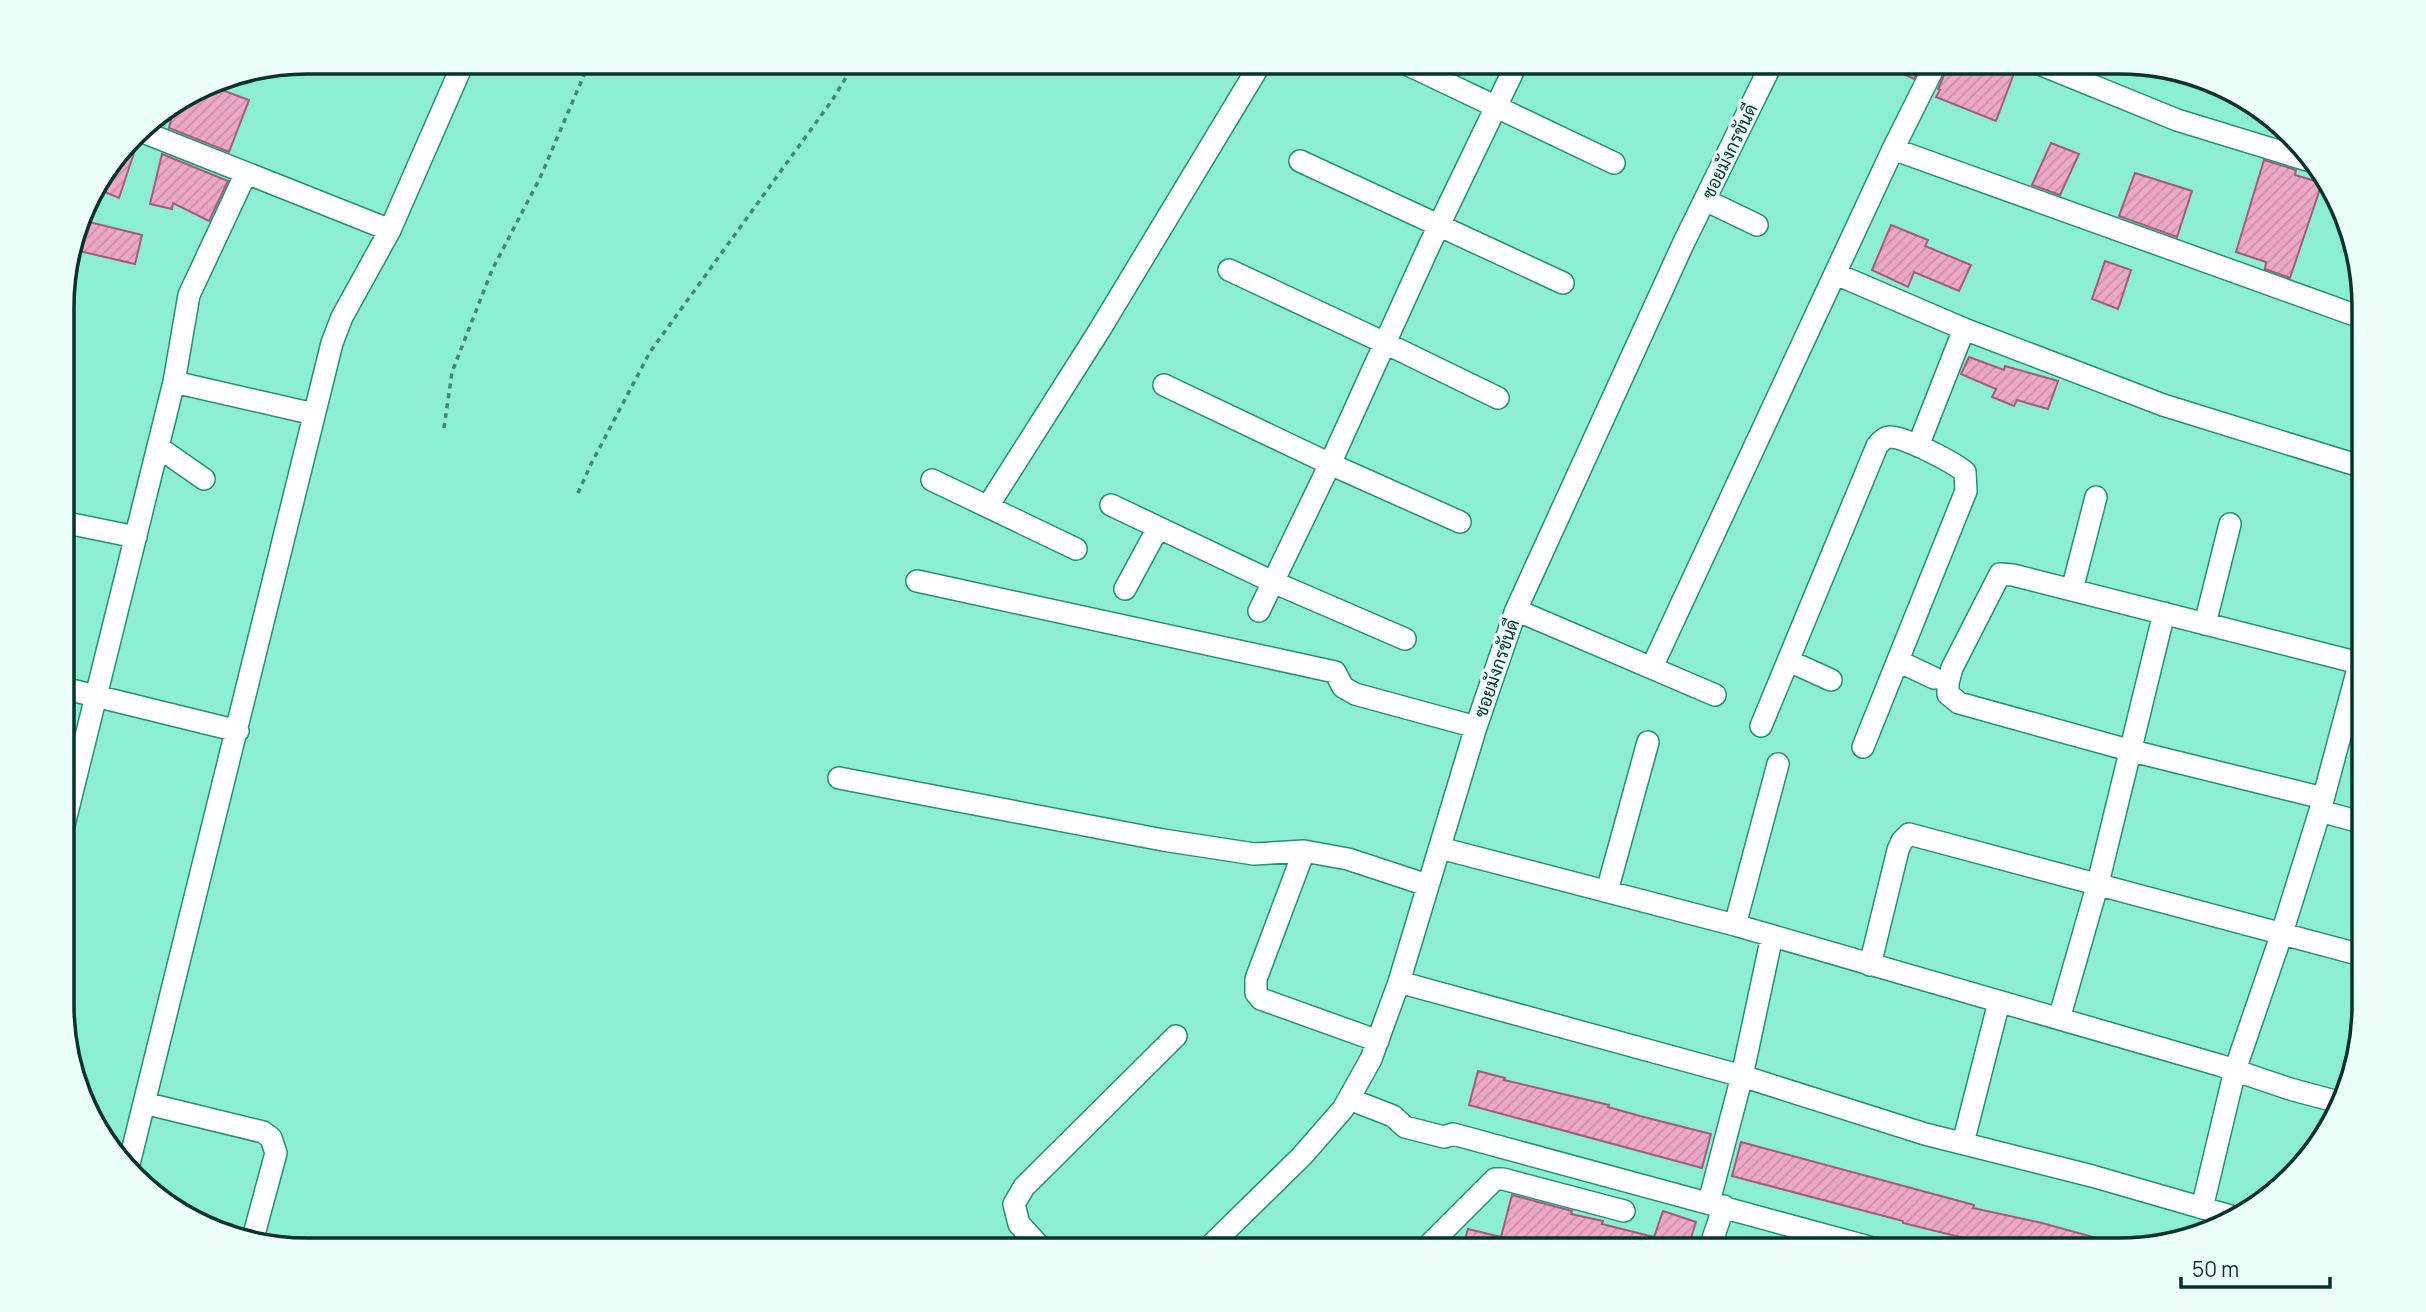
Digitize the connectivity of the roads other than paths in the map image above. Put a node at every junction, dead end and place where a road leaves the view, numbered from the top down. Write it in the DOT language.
graph roads {
  1 [pos="458,74"];
  2 [pos="1254,74"];
  3 [pos="1426,74"];
  4 [pos="1512,74"];
  5 [pos="1767,74"];
  6 [pos="1930,74"];
  7 [pos="2064,74"];
  8 [pos="1496,109"];
  9 [pos="149,135"];
  10 [pos="1893,149"];
  11 [pos="2298,157"];
  12 [pos="1300,161"];
  13 [pos="1614,163"];
  14 [pos="246,173"];
  15 [pos="1705,200"];
  16 [pos="1757,225"];
  17 [pos="1439,226"];
  18 [pos="390,230"];
  19 [pos="1230,270"];
  20 [pos="1836,274"];
  21 [pos="1563,283"];
  22 [pos="2352,314"];
  23 [pos="1964,329"];
  24 [pos="1385,343"];
  25 [pos="174,382"];
  26 [pos="1164,384"];
  27 [pos="1498,398"];
  28 [pos="314,414"];
  29 [pos="1918,446"];
  30 [pos="158,447"];
  31 [pos="1330,464"];
  32 [pos="2352,464"];
  33 [pos="204,480"];
  34 [pos="932,480"];
  35 [pos="2096,497"];
  36 [pos="1111,505"];
  37 [pos="988,506"];
  38 [pos="1460,522"];
  39 [pos="74,524"];
  40 [pos="2230,524"];
  41 [pos="1158,528"];
  42 [pos="136,537"];
  43 [pos="1076,549"];
  44 [pos="917,581"];
  45 [pos="1273,582"];
  46 [pos="1125,589"];
  47 [pos="2072,590"];
  48 [pos="1516,610"];
  49 [pos="1259,611"];
  50 [pos="2164,613"];
  51 [pos="2205,624"];
  52 [pos="1405,639"];
  53 [pos="2352,652"];
  54 [pos="1789,660"];
  55 [pos="1898,661"];
  56 [pos="1653,667"];
  57 [pos="1934,678"];
  58 [pos="1831,680"];
  59 [pos="74,691"];
  60 [pos="1715,695"];
  61 [pos="97,697"];
  62 [pos="2352,714"];
  63 [pos="1761,726"];
  64 [pos="1476,727"];
  65 [pos="237,731"];
  66 [pos="1648,742"];
  67 [pos="1863,747"];
  68 [pos="2132,751"];
  69 [pos="1778,764"];
  70 [pos="839,778"];
  71 [pos="74,786"];
  72 [pos="2321,804"];
  73 [pos="2352,817"];
  74 [pos="1440,848"];
  75 [pos="1304,851"];
  76 [pos="2098,883"];
  77 [pos="1427,885"];
  78 [pos="1607,891"];
  79 [pos="1735,925"];
  80 [pos="1772,936"];
  81 [pos="2281,936"];
  82 [pos="2352,953"];
  83 [pos="1870,965"];
  84 [pos="1399,982"];
  85 [pos="1999,1002"];
  86 [pos="2059,1019"];
  87 [pos="1176,1036"];
  88 [pos="1378,1041"];
  89 [pos="2235,1070"];
  90 [pos="1742,1076"];
  91 [pos="1349,1099"];
  92 [pos="2332,1100"];
  93 [pos="144,1103"];
  94 [pos="1963,1143"];
  95 [pos="131,1157"];
  96 [pos="1717,1204"];
  97 [pos="2202,1208"];
  98 [pos="1624,1211"];
  99 [pos="2223,1214"];
  100 [pos="254,1233"];
  101 [pos="1032,1238"];
  102 [pos="1218,1238"];
  103 [pos="1436,1238"];
  104 [pos="1711,1238"];
  105 [pos="1819,1238"];
  1 -- 18 [label="street"];
  2 -- 37 [label="street"];
  3 -- 8 [label="street"];
  4 -- 8 [label="street"];
  5 -- 15 [label="street, ซอยมังกรขันดี"];
  6 -- 10 [label="street"];
  7 -- 11 [label="street"];
  8 -- 13 [label="street"];
  8 -- 17 [label="street"];
  9 -- 14 [label="street"];
  10 -- 20 [label="street"];
  10 -- 22 [label="street"];
  12 -- 17 [label="street"];
  14 -- 18 [label="street"];
  14 -- 25 [label="street"];
  15 -- 16 [label="street"];
  15 -- 48 [label="street, ซอยมังกรขันดี"];
  17 -- 21 [label="street"];
  17 -- 24 [label="street"];
  18 -- 28 [label="street"];
  19 -- 24 [label="street"];
  20 -- 23 [label="street"];
  20 -- 56 [label="street"];
  23 -- 29 [label="street"];
  23 -- 32 [label="street"];
  24 -- 27 [label="street"];
  24 -- 31 [label="street"];
  25 -- 28 [label="street"];
  25 -- 30 [label="street"];
  26 -- 31 [label="street"];
  28 -- 65 [label="street"];
  29 -- 54 [label="street"];
  29 -- 55 [label="street"];
  30 -- 33 [label="street"];
  30 -- 42 [label="street"];
  31 -- 38 [label="street"];
  31 -- 45 [label="street"];
  34 -- 37 [label="street"];
  35 -- 47 [label="street"];
  36 -- 41 [label="street"];
  37 -- 43 [label="street"];
  39 -- 42 [label="street"];
  40 -- 51 [label="street"];
  41 -- 45 [label="street"];
  41 -- 46 [label="street"];
  42 -- 61 [label="street"];
  44 -- 64 [label="street"];
  45 -- 49 [label="street"];
  45 -- 52 [label="street"];
  47 -- 50 [label="street"];
  47 -- 68 [label="street"];
  48 -- 56 [label="street"];
  48 -- 64 [label="street, ซอยมังกรขันดี"];
  50 -- 51 [label="street"];
  50 -- 68 [label="street"];
  51 -- 53 [label="street"];
  54 -- 58 [label="street"];
  54 -- 63 [label="street"];
  55 -- 57 [label="street"];
  55 -- 67 [label="street"];
  56 -- 60 [label="street"];
  59 -- 61 [label="street"];
  61 -- 65 [label="street"];
  61 -- 71 [label="street"];
  62 -- 72 [label="street"];
  64 -- 74 [label="street, ซอยมังกรขันดี"];
  65 -- 93 [label="street"];
  66 -- 78 [label="street"];
  68 -- 72 [label="street"];
  68 -- 76 [label="street"];
  69 -- 79 [label="street"];
  70 -- 75 [label="street"];
  72 -- 73 [label="street"];
  72 -- 81 [label="street"];
  74 -- 77 [label="street, ซอยมังกรขันดี"];
  74 -- 78 [label="street"];
  75 -- 77 [label="street"];
  75 -- 88 [label="street"];
  76 -- 81 [label="street"];
  76 -- 83 [label="street"];
  76 -- 86 [label="street"];
  77 -- 84 [label="street, ซอยมังกรขันดี"];
  78 -- 79 [label="street"];
  79 -- 80 [label="street"];
  80 -- 83 [label="street"];
  80 -- 90 [label="street"];
  81 -- 82 [label="street"];
  81 -- 89 [label="street"];
  83 -- 85 [label="street"];
  84 -- 88 [label="street, ซอยมังกรขันดี"];
  84 -- 90 [label="street"];
  85 -- 86 [label="street"];
  85 -- 94 [label="street"];
  86 -- 89 [label="street"];
  87 -- 101 [label="street"];
  88 -- 91 [label="street, ซอยมังกรขันดี"];
  89 -- 92 [label="street"];
  89 -- 97 [label="street"];
  90 -- 94 [label="street"];
  90 -- 96 [label="street"];
  91 -- 96 [label="street"];
  91 -- 102 [label="street, ซอยมังกรขันดี"];
  93 -- 95 [label="street"];
  93 -- 100 [label="street"];
  94 -- 97 [label="street"];
  96 -- 104 [label="street"];
  96 -- 105 [label="street"];
  97 -- 99 [label="street"];
  98 -- 103 [label="street"];
}
